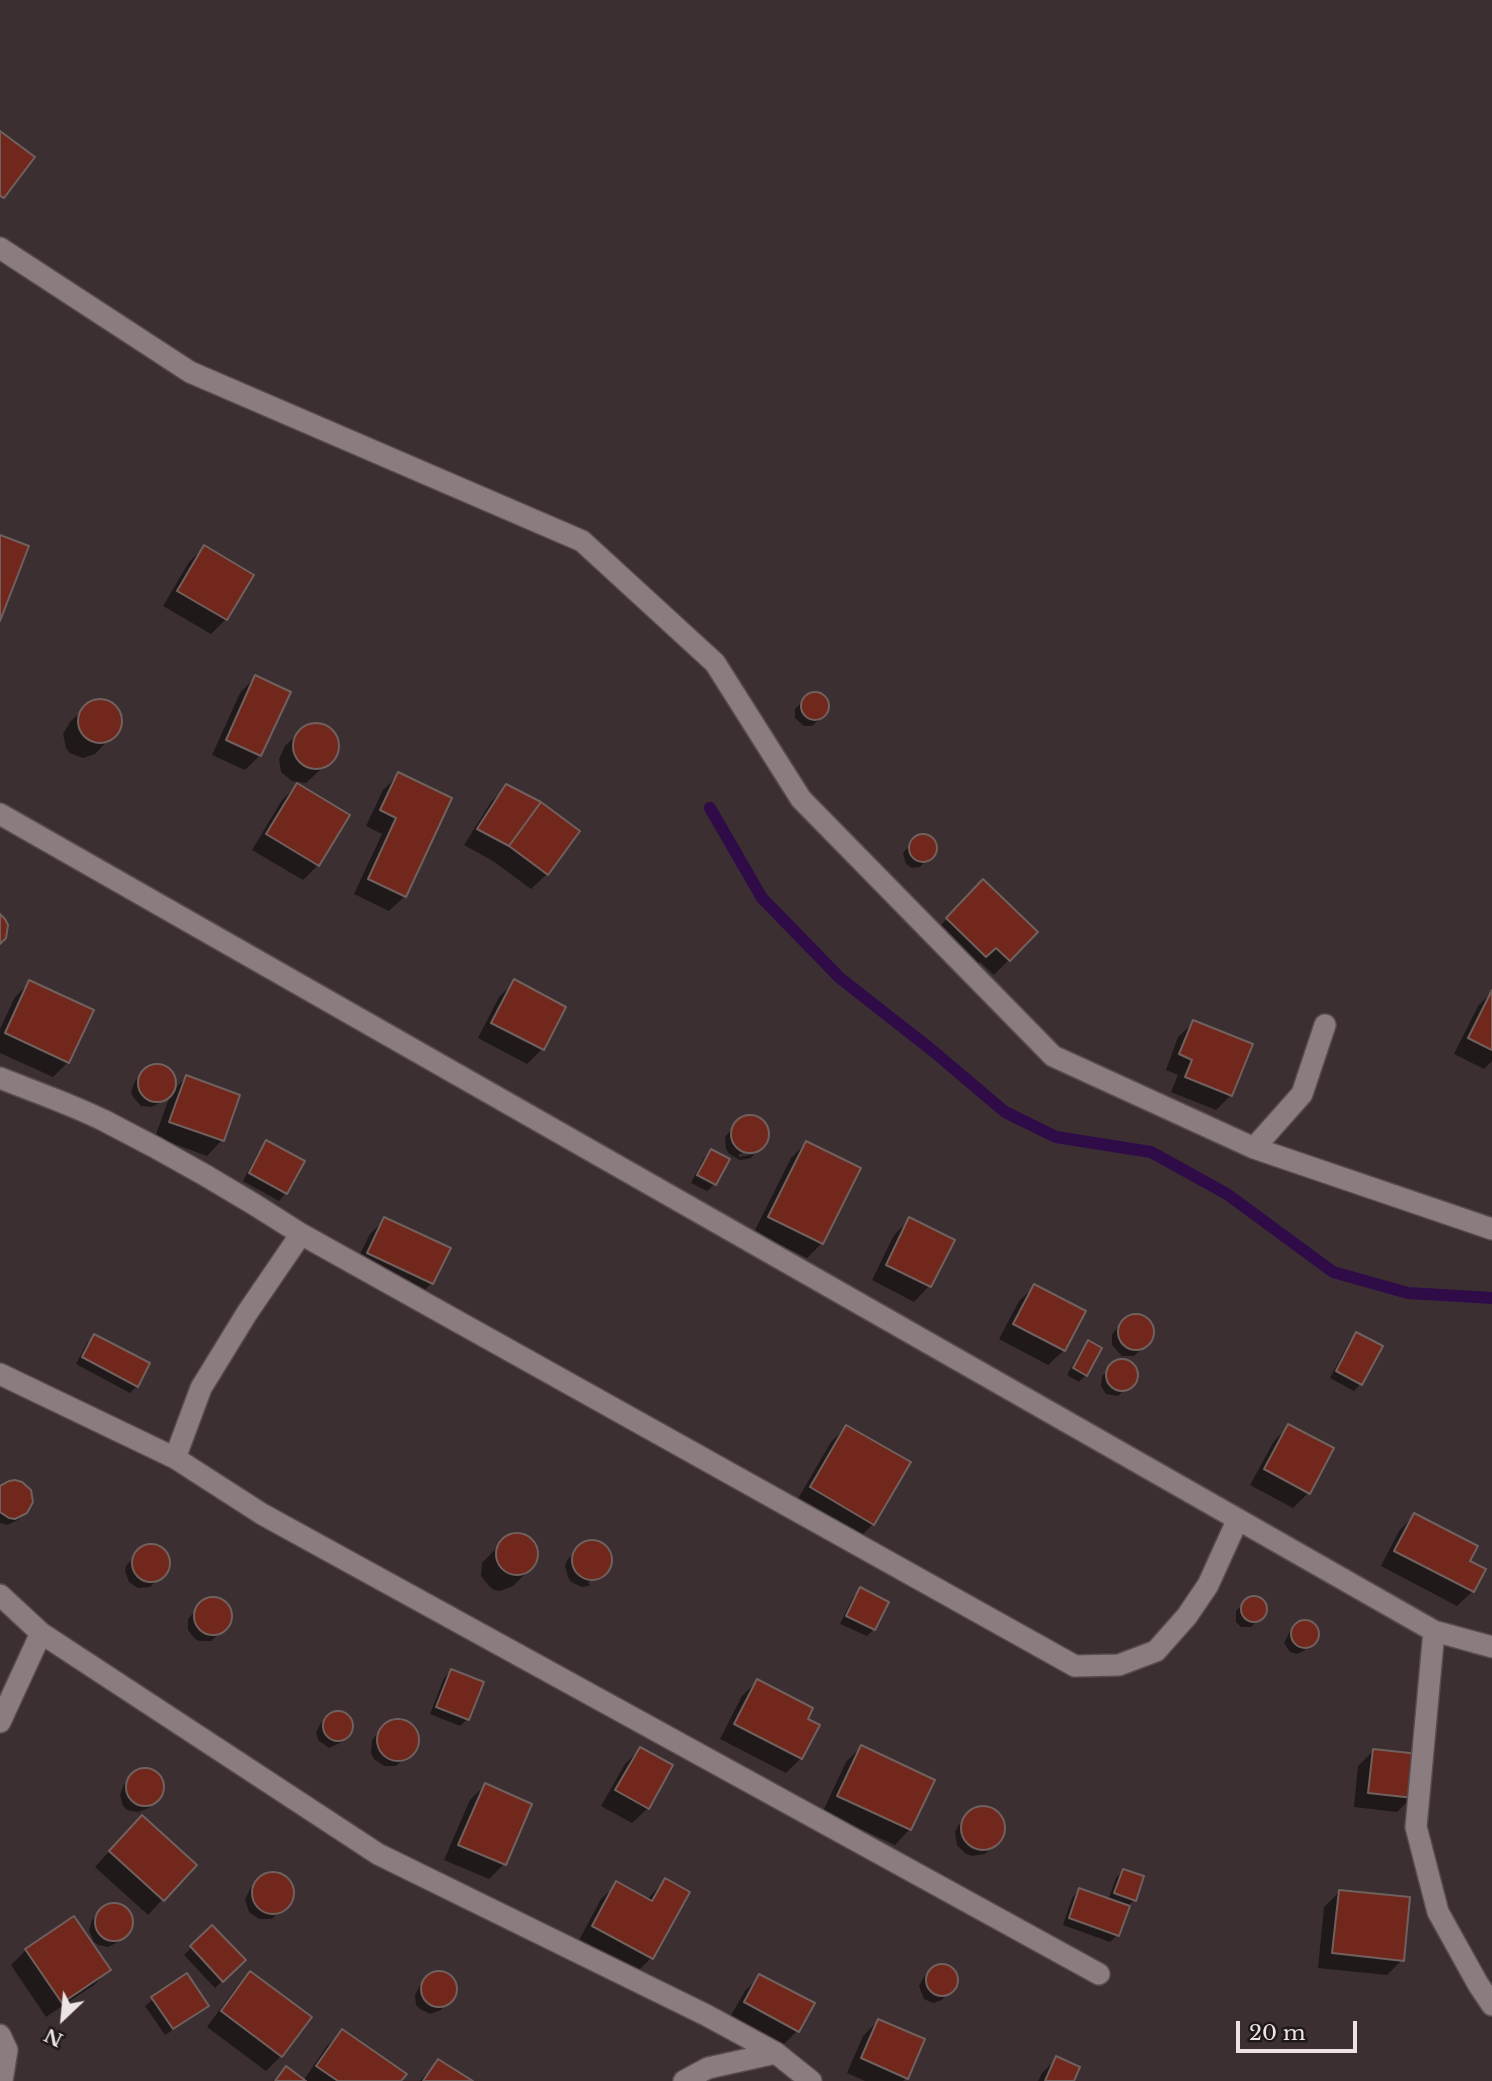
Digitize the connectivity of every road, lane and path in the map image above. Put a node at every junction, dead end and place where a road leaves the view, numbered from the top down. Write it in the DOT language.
graph roads {
  1 [pos="0,248"];
  2 [pos="0,814"];
  3 [pos="1325,1025"];
  4 [pos="0,1078"];
  5 [pos="1254,1147"];
  6 [pos="1492,1229"];
  7 [pos="301,1234"];
  8 [pos="0,1374"];
  9 [pos="175,1458"];
  10 [pos="1237,1521"];
  11 [pos="0,1595"];
  12 [pos="1434,1631"];
  13 [pos="41,1633"];
  14 [pos="1492,1647"];
  15 [pos="0,1722"];
  16 [pos="1098,1974"];
  17 [pos="1492,2005"];
  18 [pos="0,2035"];
  19 [pos="776,2053"];
  20 [pos="2,2081"];
  21 [pos="684,2081"];
  22 [pos="811,2081"];
  1 -- 5 [label="street"];
  2 -- 10 [label="street"];
  3 -- 5 [label="street"];
  4 -- 7 [label="street"];
  5 -- 6 [label="street"];
  7 -- 9 [label="street"];
  7 -- 10 [label="street"];
  8 -- 9 [label="street"];
  9 -- 16 [label="street"];
  10 -- 12 [label="street"];
  11 -- 13 [label="street"];
  12 -- 14 [label="street"];
  12 -- 17 [label="street"];
  13 -- 15 [label="street"];
  13 -- 19 [label="street"];
  18 -- 20 [label="street"];
  19 -- 21 [label="street"];
  19 -- 22 [label="street"];
}
